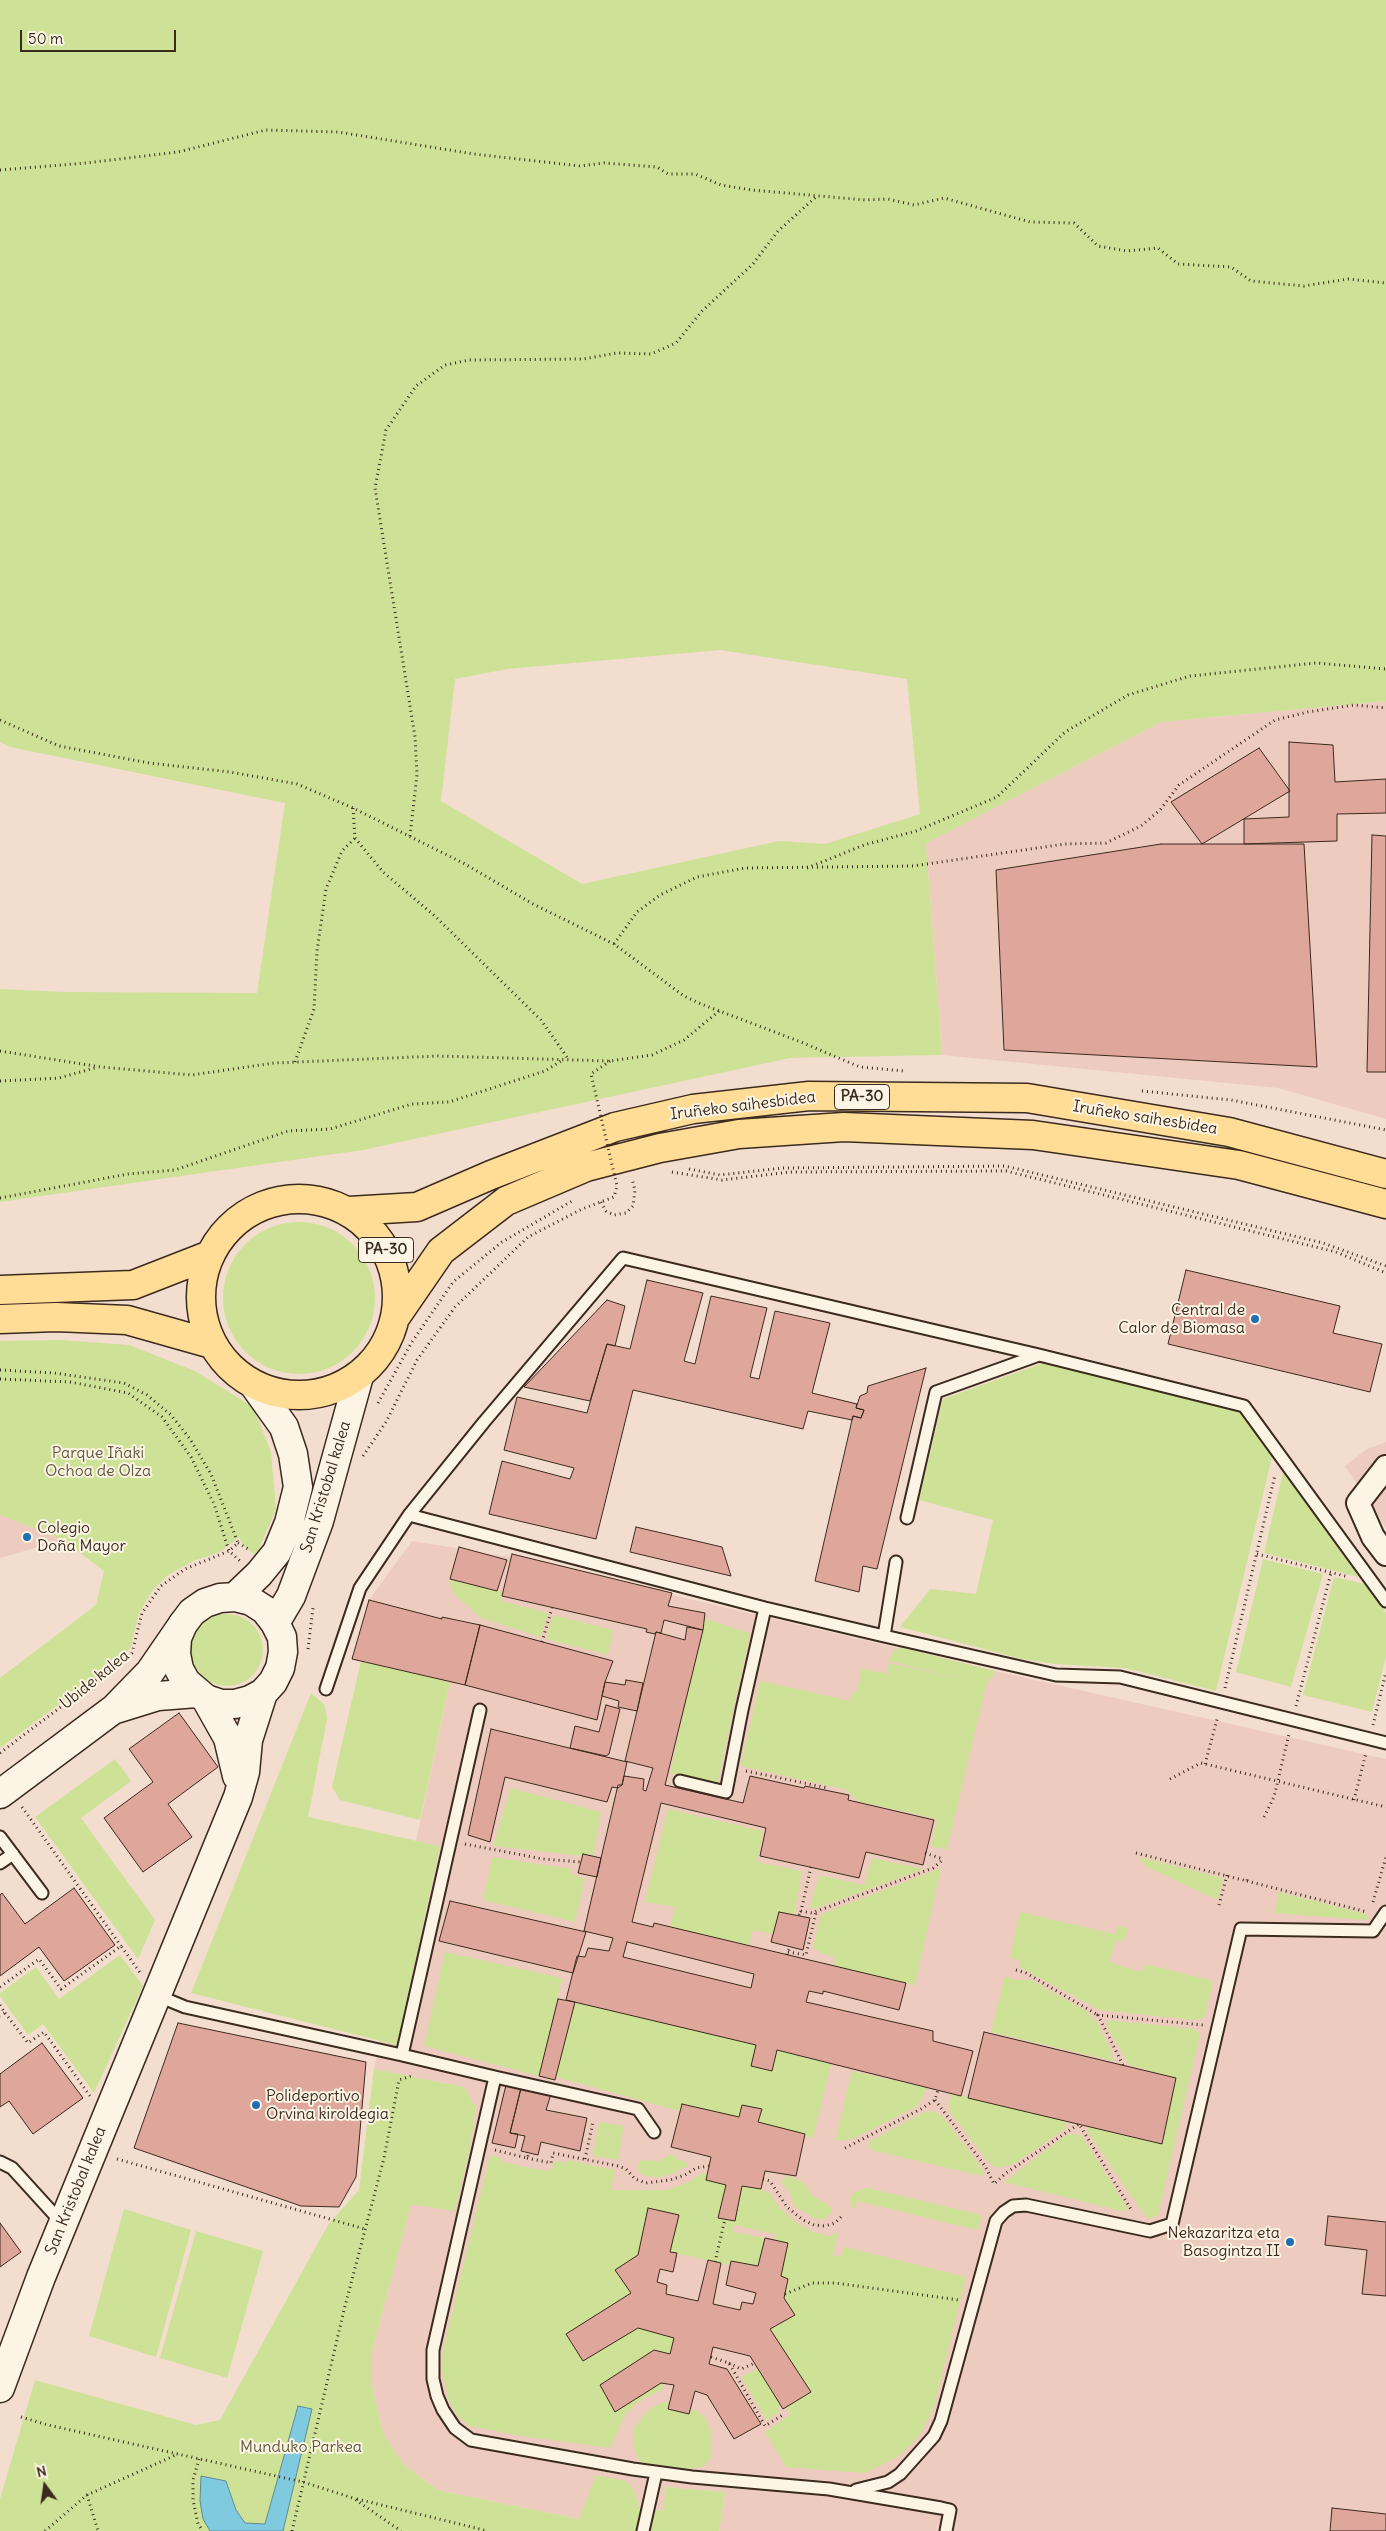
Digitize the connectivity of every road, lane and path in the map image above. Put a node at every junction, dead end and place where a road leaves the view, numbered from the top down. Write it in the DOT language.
graph roads {
  1 [pos="0,170"];
  2 [pos="818,196"];
  3 [pos="1386,282"];
  4 [pos="1386,669"];
  5 [pos="1386,708"];
  6 [pos="0,720"];
  7 [pos="353,808"];
  8 [pos="410,836"];
  9 [pos="355,838"];
  10 [pos="804,869"];
  11 [pos="614,944"];
  12 [pos="0,1050"];
  13 [pos="562,1060"];
  14 [pos="570,1060"];
  15 [pos="610,1061"];
  16 [pos="295,1062"];
  17 [pos="101,1066"];
  18 [pos="0,1081"];
  19 [pos="669,1166"];
  20 [pos="676,1167"];
  21 [pos="683,1168"];
  22 [pos="668,1172"];
  23 [pos="1386,1174"];
  24 [pos="641,1175"];
  25 [pos="622,1179"];
  26 [pos="614,1181"];
  27 [pos="580,1196"];
  28 [pos="0,1198"];
  29 [pos="601,1202"];
  30 [pos="1384,1204"];
  31 [pos="348,1211"];
  32 [pos="210,1255"];
  33 [pos="1386,1266"];
  34 [pos="1386,1273"];
  35 [pos="0,1290"];
  36 [pos="397,1315"];
  37 [pos="0,1320"];
  38 [pos="212,1344"];
  39 [pos="1039,1355"];
  40 [pos="0,1370"];
  41 [pos="359,1376"];
  42 [pos="0,1379"];
  43 [pos="254,1384"];
  44 [pos="377,1405"];
  45 [pos="368,1437"];
  46 [pos="1280,1455"];
  47 [pos="364,1456"];
  48 [pos="360,1465"];
  49 [pos="1386,1467"];
  50 [pos="409,1515"];
  51 [pos="907,1518"];
  52 [pos="229,1551"];
  53 [pos="1256,1554"];
  54 [pos="1386,1554"];
  55 [pos="896,1562"];
  56 [pos="259,1574"];
  57 [pos="235,1597"];
  58 [pos="1386,1601"];
  59 [pos="552,1608"];
  60 [pos="766,1608"];
  61 [pos="276,1622"];
  62 [pos="182,1624"];
  63 [pos="884,1636"];
  64 [pos="542,1642"];
  65 [pos="326,1689"];
  66 [pos="262,1693"];
  67 [pos="201,1696"];
  68 [pos="1222,1702"];
  69 [pos="114,1709"];
  70 [pos="480,1710"];
  71 [pos="1293,1720"];
  72 [pos="1386,1743"];
  73 [pos="0,1753"];
  74 [pos="1205,1764"];
  75 [pos="731,1768"];
  76 [pos="1170,1779"];
  77 [pos="1277,1780"];
  78 [pos="680,1781"];
  79 [pos="240,1788"];
  80 [pos="828,1788"];
  81 [pos="4,1791"];
  82 [pos="1386,1808"];
  83 [pos="1264,1817"];
  84 [pos="0,1837"];
  85 [pos="451,1838"];
  86 [pos="1136,1853"];
  87 [pos="12,1854"];
  88 [pos="925,1854"];
  89 [pos="1386,1857"];
  90 [pos="581,1862"];
  91 [pos="0,1863"];
  92 [pos="811,1867"];
  93 [pos="1227,1875"];
  94 [pos="42,1893"];
  95 [pos="1220,1904"];
  96 [pos="1372,1904"];
  97 [pos="801,1911"];
  98 [pos="816,1912"];
  99 [pos="1386,1912"];
  100 [pos="1370,1913"];
  101 [pos="800,1915"];
  102 [pos="121,1946"];
  103 [pos="790,1947"];
  104 [pos="1016,1970"];
  105 [pos="0,1988"];
  106 [pos="156,1994"];
  107 [pos="0,2005"];
  108 [pos="6,2013"];
  109 [pos="1098,2015"];
  110 [pos="0,2016"];
  111 [pos="1206,2026"];
  112 [pos="402,2055"];
  113 [pos="1123,2064"];
  114 [pos="411,2076"];
  115 [pos="496,2077"];
  116 [pos="938,2090"];
  117 [pos="935,2100"];
  118 [pos="106,2118"];
  119 [pos="593,2122"];
  120 [pos="654,2132"];
  121 [pos="845,2148"];
  122 [pos="491,2150"];
  123 [pos="529,2153"];
  124 [pos="527,2158"];
  125 [pos="117,2159"];
  126 [pos="585,2159"];
  127 [pos="0,2162"];
  128 [pos="709,2166"];
  129 [pos="763,2179"];
  130 [pos="841,2217"];
  131 [pos="1136,2218"];
  132 [pos="725,2219"];
  133 [pos="63,2224"];
  134 [pos="365,2229"];
  135 [pos="714,2262"];
  136 [pos="785,2294"];
  137 [pos="972,2303"];
  138 [pos="711,2357"];
  139 [pos="729,2362"];
  140 [pos="754,2363"];
  141 [pos="0,2388"];
  142 [pos="784,2414"];
  143 [pos="21,2417"];
  144 [pos="178,2454"];
  145 [pos="199,2459"];
  146 [pos="656,2473"];
  147 [pos="301,2482"];
  148 [pos="829,2489"];
  149 [pos="86,2495"];
  150 [pos="354,2498"];
  151 [pos="45,2531"];
  152 [pos="98,2531"];
  153 [pos="203,2531"];
  154 [pos="292,2531"];
  155 [pos="402,2531"];
  156 [pos="488,2531"];
  157 [pos="643,2531"];
  158 [pos="946,2531"];
  1 -- 2 [label="path"];
  2 -- 3 [label="path"];
  2 -- 8 [label="path"];
  4 -- 10 [label="path"];
  5 -- 10 [label="path"];
  6 -- 7 [label="path"];
  7 -- 8 [label="path"];
  7 -- 9 [label="path"];
  8 -- 11 [label="path"];
  9 -- 14 [label="path"];
  9 -- 16 [label="path"];
  10 -- 11 [label="path"];
  11 -- 15 [label="path"];
  12 -- 17 [label="path"];
  13 -- 14 [label="path"];
  13 -- 16 [label="path"];
  13 -- 28 [label="path"];
  14 -- 15 [label="path"];
  15 -- 29 [label="path, bridge"];
  16 -- 17 [label="path"];
  17 -- 18 [label="path"];
  19 -- 20 [label="path"];
  21 -- 33 [label="path"];
  22 -- 34 [label="path"];
  23 -- 31 [label="highway, Iruñeko saihesbidea / PA-30"];
  24 -- 29 [label="path"];
  25 -- 26 [label="path"];
  27 -- 44 [label="path"];
  29 -- 47 [label="path"];
  30 -- 36 [label="highway, Iruñeko saihesbidea / PA-30"];
  31 -- 32 [label="highway, PA-30"];
  31 -- 36 [label="highway, PA-30"];
  32 -- 35 [label="highway"];
  32 -- 38 [label="highway, PA-30"];
  36 -- 41 [label="highway, PA-30"];
  37 -- 38 [label="highway"];
  38 -- 43 [label="highway, PA-30"];
  39 -- 46 [label="lane"];
  39 -- 50 [label="lane"];
  39 -- 51 [label="lane"];
  40 -- 52 [label="path, Ubide kalea"];
  41 -- 43 [label="highway, PA-30"];
  41 -- 61 [label="main road, San Kristobal kalea"];
  42 -- 52 [label="path"];
  43 -- 56 [label="main road, San Kristobal kalea"];
  45 -- 47 [label="path"];
  46 -- 53 [label="path"];
  46 -- 58 [label="lane"];
  47 -- 48 [label="path"];
  49 -- 54 [label="street"];
  50 -- 60 [label="lane"];
  50 -- 65 [label="lane"];
  52 -- 56 [label="path"];
  52 -- 73 [label="path, Ubide kalea"];
  53 -- 68 [label="path"];
  53 -- 71 [label="path"];
  55 -- 63 [label="lane"];
  56 -- 57 [label="main road, San Kristobal kalea"];
  57 -- 61 [label="main road"];
  57 -- 62 [label="main road"];
  59 -- 64 [label="path"];
  60 -- 63 [label="lane"];
  60 -- 75 [label="lane"];
  61 -- 66 [label="main road"];
  62 -- 67 [label="main road"];
  62 -- 69 [label="main road, Ubide kalea"];
  63 -- 68 [label="lane"];
  66 -- 67 [label="main road"];
  66 -- 79 [label="main road, San Kristobal kalea"];
  67 -- 69 [label="main road, Ubide kalea"];
  67 -- 79 [label="main road"];
  68 -- 71 [label="lane"];
  68 -- 74 [label="path"];
  69 -- 81 [label="main road, Ubide kalea"];
  70 -- 85 [label="lane"];
  71 -- 72 [label="lane"];
  71 -- 77 [label="path"];
  74 -- 76 [label="path"];
  74 -- 77 [label="path"];
  75 -- 78 [label="lane"];
  75 -- 80 [label="path"];
  77 -- 82 [label="path"];
  77 -- 83 [label="path"];
  79 -- 106 [label="main road, San Kristobal kalea"];
  81 -- 102 [label="path"];
  84 -- 87 [label="lane"];
  85 -- 90 [label="path"];
  85 -- 112 [label="lane"];
  86 -- 93 [label="path"];
  87 -- 91 [label="lane"];
  87 -- 94 [label="lane"];
  88 -- 98 [label="path"];
  89 -- 96 [label="path"];
  92 -- 97 [label="path"];
  93 -- 95 [label="path"];
  93 -- 100 [label="path"];
  97 -- 98 [label="path"];
  97 -- 101 [label="path"];
  98 -- 103 [label="path"];
  99 -- 137 [label="lane"];
  102 -- 105 [label="path"];
  102 -- 106 [label="path"];
  104 -- 109 [label="path"];
  106 -- 112 [label="lane"];
  106 -- 118 [label="main road, San Kristobal kalea"];
  107 -- 108 [label="path"];
  108 -- 110 [label="path"];
  108 -- 118 [label="path"];
  109 -- 111 [label="path"];
  109 -- 113 [label="path"];
  112 -- 115 [label="lane"];
  114 -- 134 [label="path"];
  115 -- 120 [label="lane"];
  115 -- 146 [label="lane"];
  116 -- 117 [label="path"];
  117 -- 121 [label="path"];
  117 -- 131 [label="path"];
  118 -- 133 [label="main road, San Kristobal kalea"];
  119 -- 126 [label="path"];
  122 -- 124 [label="path"];
  123 -- 124 [label="path"];
  124 -- 126 [label="path"];
  125 -- 134 [label="path"];
  126 -- 128 [label="path"];
  127 -- 133 [label="lane"];
  129 -- 130 [label="path"];
  132 -- 135 [label="path"];
  133 -- 141 [label="main road, San Kristobal kalea"];
  134 -- 147 [label="path"];
  136 -- 137 [label="path"];
  137 -- 148 [label="lane"];
  138 -- 139 [label="path"];
  139 -- 140 [label="path"];
  139 -- 142 [label="path"];
  143 -- 144 [label="path"];
  144 -- 145 [label="path"];
  144 -- 149 [label="path"];
  145 -- 147 [label="path"];
  145 -- 153 [label="path"];
  146 -- 148 [label="lane"];
  146 -- 157 [label="lane"];
  147 -- 150 [label="path"];
  147 -- 154 [label="path"];
  148 -- 158 [label="lane"];
  149 -- 151 [label="path"];
  149 -- 152 [label="path"];
  150 -- 155 [label="path"];
  150 -- 156 [label="path"];
}
